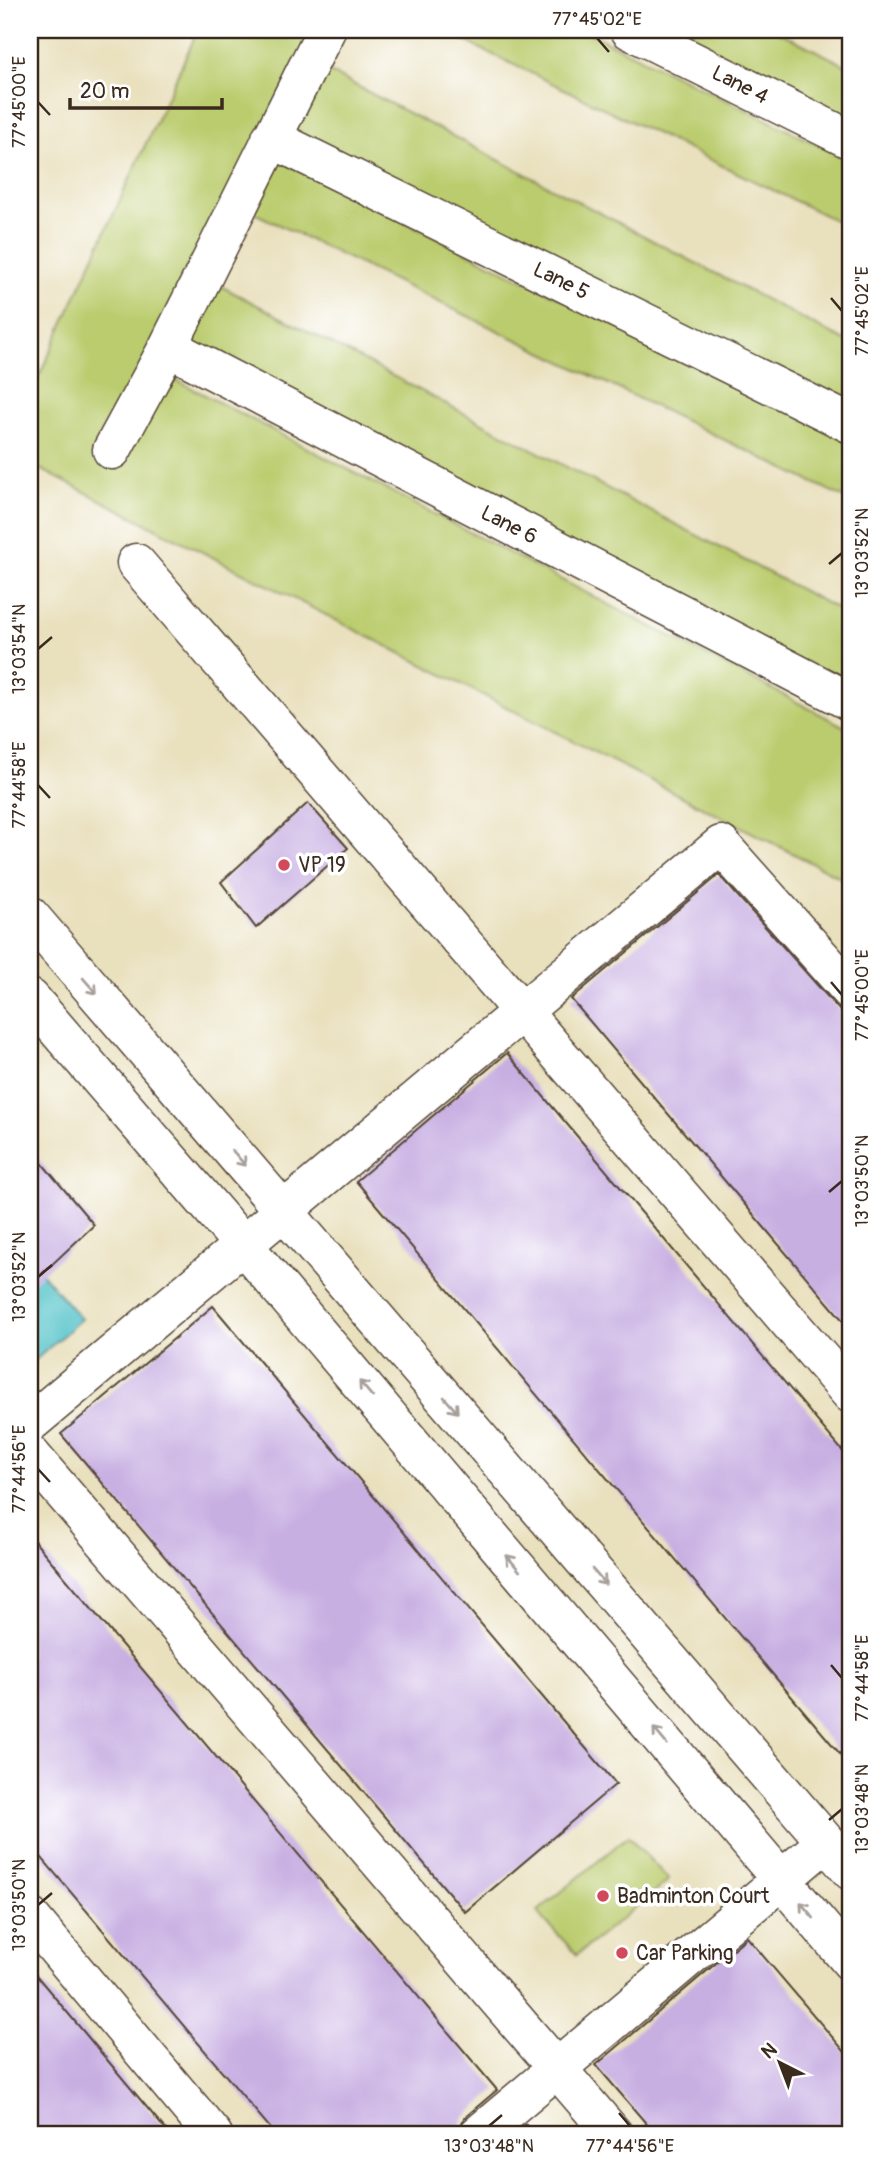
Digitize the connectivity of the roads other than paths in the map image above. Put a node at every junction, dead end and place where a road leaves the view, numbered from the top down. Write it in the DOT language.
graph roads {
  1 [pos="326,30"];
  2 [pos="630,30"];
  3 [pos="271,138"];
  4 [pos="851,140"];
  5 [pos="168,347"];
  6 [pos="851,424"];
  7 [pos="112,450"];
  8 [pos="136,563"];
  9 [pos="851,702"];
  10 [pos="30,916"];
  11 [pos="66,958"];
  12 [pos="30,990"];
  13 [pos="851,991"];
  14 [pos="30,998"];
  15 [pos="521,1013"];
  16 [pos="285,1211"];
  17 [pos="244,1246"];
  18 [pos="851,1394"];
  19 [pos="30,1423"];
  20 [pos="30,1454"];
  21 [pos="826,1842"];
  22 [pos="851,1871"];
  23 [pos="782,1880"];
  24 [pos="30,1917"];
  25 [pos="851,1962"];
  26 [pos="558,2070"];
  27 [pos="213,2135"];
  28 [pos="478,2135"];
  29 [pos="614,2135"];
  1 -- 3 [label="street"];
  2 -- 4 [label="street, Lane 4"];
  3 -- 5 [label="street"];
  3 -- 6 [label="street, Lane 5"];
  5 -- 7 [label="street"];
  5 -- 9 [label="street, Lane 6"];
  8 -- 15 [label="street"];
  10 -- 11 [label="street"];
  11 -- 12 [label="street"];
  11 -- 16 [label="street, one-way"];
  13 -- 15 [label="street"];
  14 -- 17 [label="street"];
  15 -- 16 [label="street"];
  15 -- 18 [label="street"];
  16 -- 17 [label="street"];
  16 -- 21 [label="street, one-way"];
  17 -- 19 [label="street"];
  23 -- 17 [label="street, one-way"];
  20 -- 26 [label="street"];
  21 -- 22 [label="street"];
  21 -- 23 [label="street"];
  25 -- 23 [label="street, one-way"];
  23 -- 26 [label="street"];
  24 -- 27 [label="street"];
  26 -- 28 [label="street"];
  26 -- 29 [label="street"];
}
